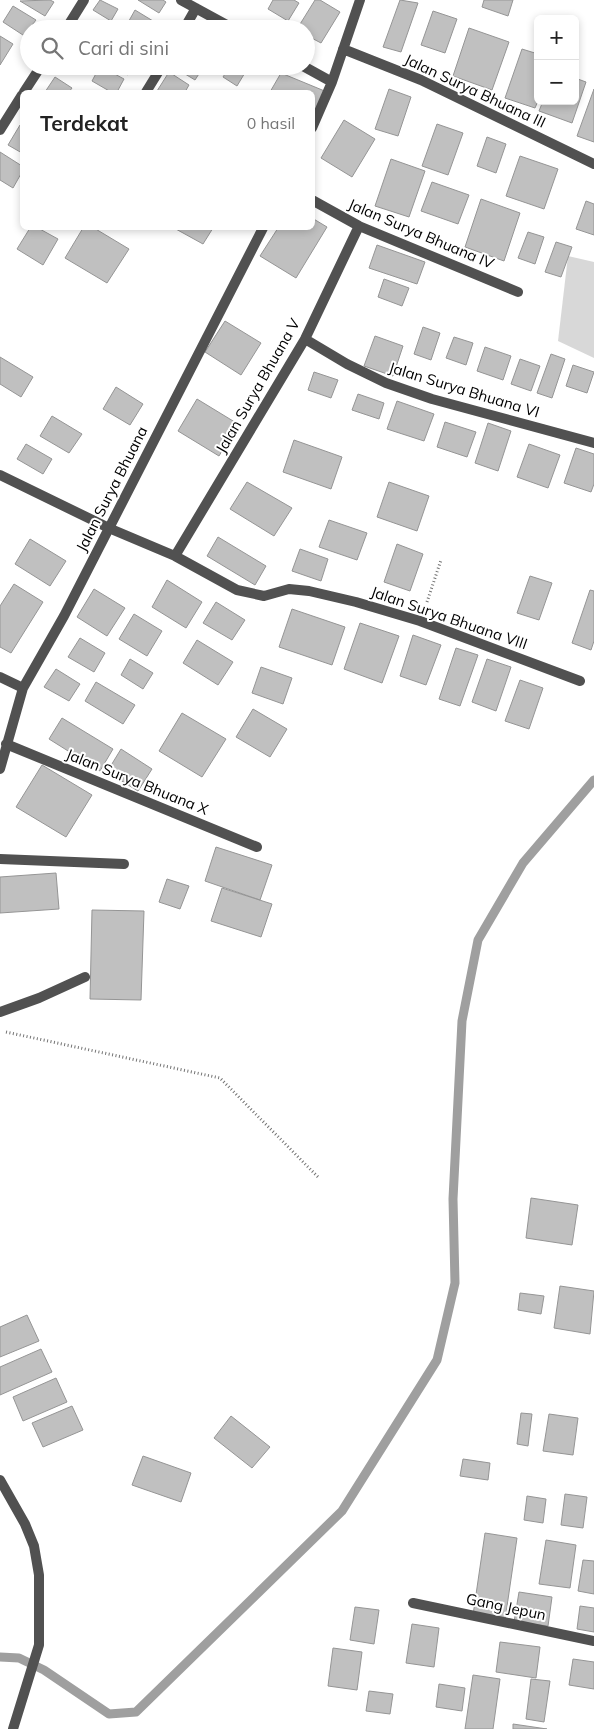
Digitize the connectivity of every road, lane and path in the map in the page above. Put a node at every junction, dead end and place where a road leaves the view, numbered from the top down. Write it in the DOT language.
graph roads {
  1 [pos="84,0"];
  2 [pos="182,0"];
  3 [pos="360,0"];
  4 [pos="196,8"];
  5 [pos="72,20"];
  6 [pos="189,20"];
  7 [pos="218,20"];
  8 [pos="343,49"];
  9 [pos="315,73"];
  10 [pos="35,75"];
  11 [pos="156,75"];
  12 [pos="332,82"];
  13 [pos="26,90"];
  14 [pos="147,90"];
  15 [pos="20,99"];
  16 [pos="315,121"];
  17 [pos="0,130"];
  18 [pos="594,164"];
  19 [pos="315,202"];
  20 [pos="359,226"];
  21 [pos="262,230"];
  22 [pos="518,292"];
  23 [pos="305,339"];
  24 [pos="594,443"];
  25 [pos="0,475"];
  26 [pos="110,528"];
  27 [pos="175,556"];
  28 [pos="441,560"];
  29 [pos="420,621"];
  30 [pos="0,677"];
  31 [pos="580,681"];
  32 [pos="23,688"];
  33 [pos="6,744"];
  34 [pos="0,769"];
  35 [pos="257,847"];
  36 [pos="0,860"];
  37 [pos="124,864"];
  38 [pos="85,977"];
  39 [pos="0,1012"];
  40 [pos="0,1031"];
  41 [pos="319,1178"];
  42 [pos="0,1480"];
  43 [pos="412,1603"];
  44 [pos="594,1640"];
  45 [pos="13,1729"];
  1 -- 5 [label="street"];
  2 -- 4 [label="street"];
  3 -- 8 [label="street"];
  4 -- 6 [label="street"];
  4 -- 7 [label="street"];
  8 -- 12 [label="street"];
  8 -- 18 [label="street, Jalan Surya Bhuana III"];
  9 -- 12 [label="street"];
  10 -- 13 [label="street"];
  11 -- 14 [label="street"];
  12 -- 16 [label="street"];
  15 -- 17 [label="street"];
  19 -- 20 [label="street, Jalan Surya Bhuana IV"];
  20 -- 22 [label="street, Jalan Surya Bhuana IV"];
  20 -- 23 [label="street, Jalan Surya Bhuana V"];
  21 -- 26 [label="street, Jalan Surya Bhuana"];
  23 -- 24 [label="street, Jalan Surya Bhuana VI"];
  23 -- 27 [label="street, Jalan Surya Bhuana V"];
  25 -- 26 [label="street, Jalan Surya Bhuana VIII"];
  26 -- 27 [label="street, Jalan Surya Bhuana VIII"];
  26 -- 32 [label="street, Jalan Surya Bhuana"];
  27 -- 29 [label="street, Jalan Surya Bhuana VIII"];
  28 -- 29 [label="path"];
  29 -- 31 [label="street, Jalan Surya Bhuana VIII"];
  30 -- 32 [label="street"];
  32 -- 33 [label="street, Jalan Surya Bhuana"];
  33 -- 34 [label="street, Jalan Surya Bhuana"];
  33 -- 35 [label="street, Jalan Surya Bhuana X"];
  36 -- 37 [label="street"];
  38 -- 39 [label="street"];
  40 -- 41 [label="path"];
  42 -- 45 [label="street"];
  43 -- 44 [label="street, Gang Jepun"];
}
